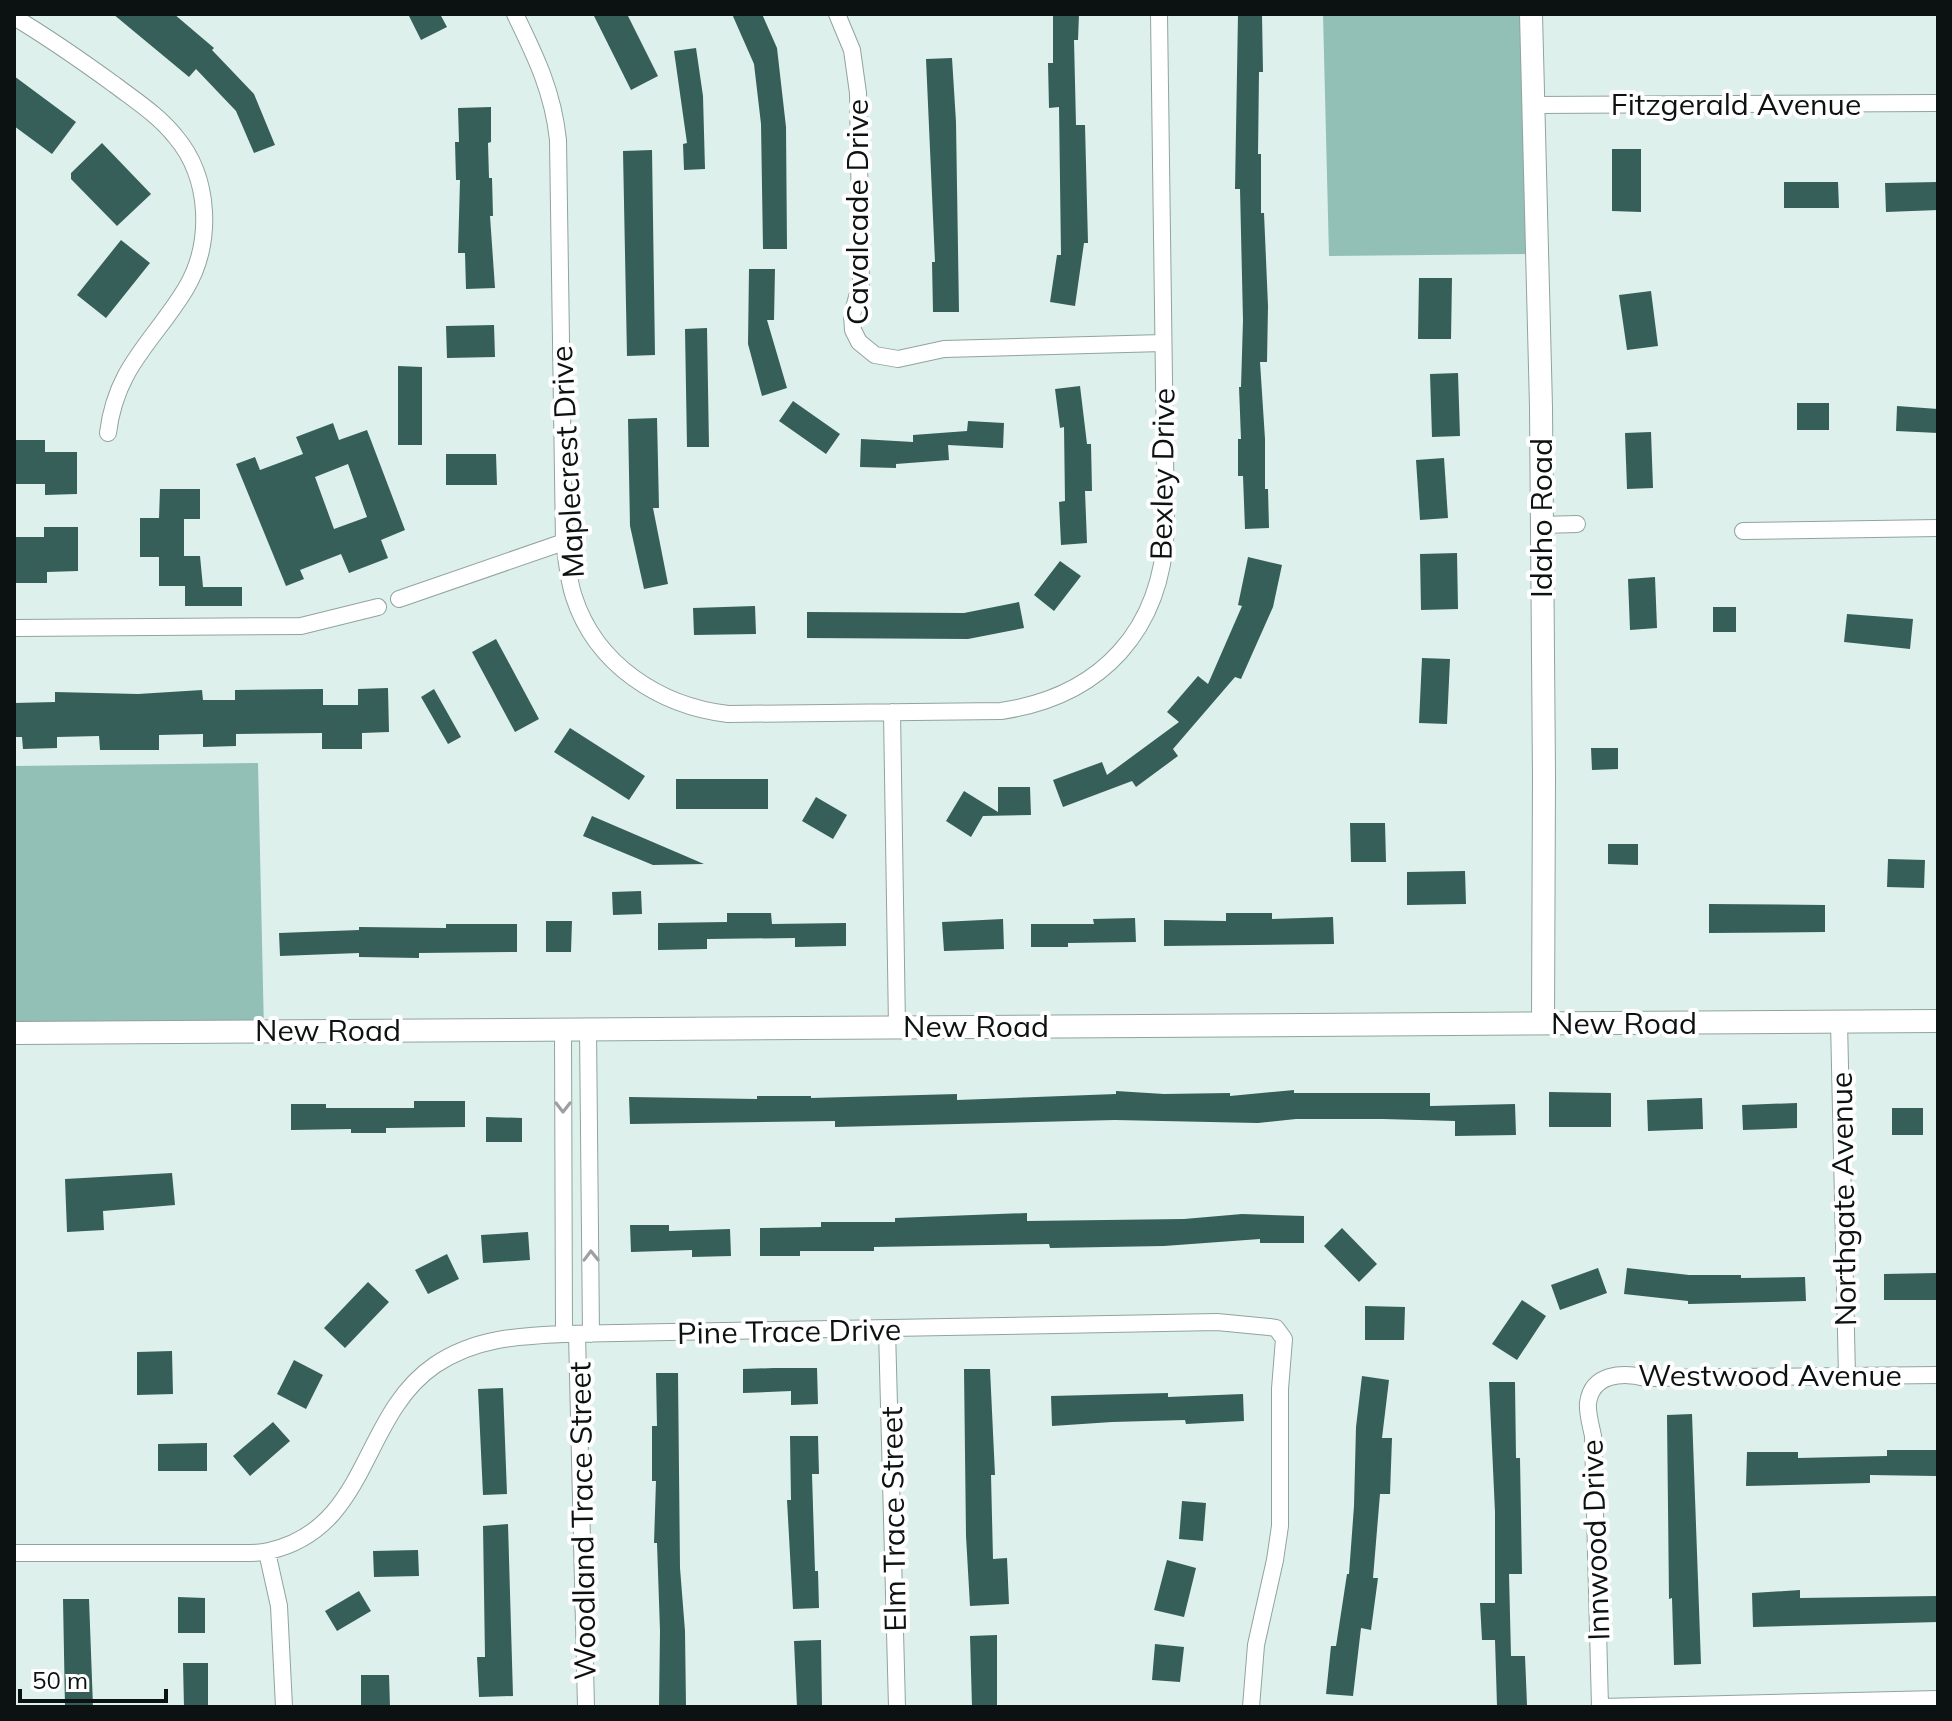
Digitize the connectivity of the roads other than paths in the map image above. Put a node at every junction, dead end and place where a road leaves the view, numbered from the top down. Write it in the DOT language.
graph roads {
  1 [pos="515,14"];
  2 [pos="837,14"];
  3 [pos="1159,14"];
  4 [pos="1531,14"];
  5 [pos="14,17"];
  6 [pos="1938,103"];
  7 [pos="1533,105"];
  8 [pos="1163,343"];
  9 [pos="108,433"];
  10 [pos="1577,524"];
  11 [pos="1541,525"];
  12 [pos="1938,528"];
  13 [pos="1743,531"];
  14 [pos="564,542"];
  15 [pos="399,599"];
  16 [pos="378,607"];
  17 [pos="14,628"];
  18 [pos="892,712"];
  19 [pos="1938,1021"];
  20 [pos="1839,1022"];
  21 [pos="1543,1023"];
  22 [pos="897,1027"];
  23 [pos="563,1029"];
  24 [pos="588,1029"];
  25 [pos="14,1033"];
  26 [pos="887,1330"];
  27 [pos="578,1334"];
  28 [pos="1938,1375"];
  29 [pos="1847,1376"];
  30 [pos="1604,1379"];
  31 [pos="267,1552"];
  32 [pos="14,1553"];
  33 [pos="1938,1699"];
  34 [pos="284,1707"];
  35 [pos="586,1707"];
  36 [pos="897,1707"];
  37 [pos="1251,1707"];
  38 [pos="1600,1707"];
  1 -- 14 [label="street, Maplecrest Drive"];
  2 -- 8 [label="street, Cavalcade Drive"];
  3 -- 8 [label="street, Bexley Drive"];
  4 -- 7 [label="street, Idaho Road"];
  5 -- 9 [label="street"];
  6 -- 7 [label="street, Fitzgerald Avenue"];
  7 -- 11 [label="street, Idaho Road"];
  8 -- 18 [label="street, Bexley Drive"];
  10 -- 11 [label="street"];
  11 -- 21 [label="street, Idaho Road"];
  12 -- 13 [label="street"];
  14 -- 15 [label="street"];
  14 -- 18 [label="street, Maplecrest Drive"];
  16 -- 17 [label="street"];
  18 -- 22 [label="street"];
  19 -- 20 [label="street, New Road"];
  20 -- 21 [label="street, New Road"];
  20 -- 29 [label="street, Northgate Avenue"];
  21 -- 22 [label="street, New Road"];
  22 -- 24 [label="street, New Road"];
  23 -- 24 [label="street, New Road"];
  23 -- 25 [label="street, New Road"];
  23 -- 27 [label="street, Woodland Trace Street, one-way"];
  27 -- 24 [label="street, Woodland Trace Street, one-way"];
  26 -- 27 [label="street, Pine Trace Drive"];
  26 -- 36 [label="street, Elm Trace Street"];
  26 -- 37 [label="street, Pine Trace Drive"];
  27 -- 31 [label="street, Pine Trace Drive"];
  27 -- 35 [label="street, Woodland Trace Street"];
  28 -- 29 [label="street, Westwood Avenue"];
  29 -- 30 [label="street, Westwood Avenue"];
  30 -- 38 [label="street, Innwood Drive"];
  31 -- 32 [label="street, Pine Trace Drive"];
  31 -- 34 [label="street"];
  33 -- 38 [label="street"];
}
